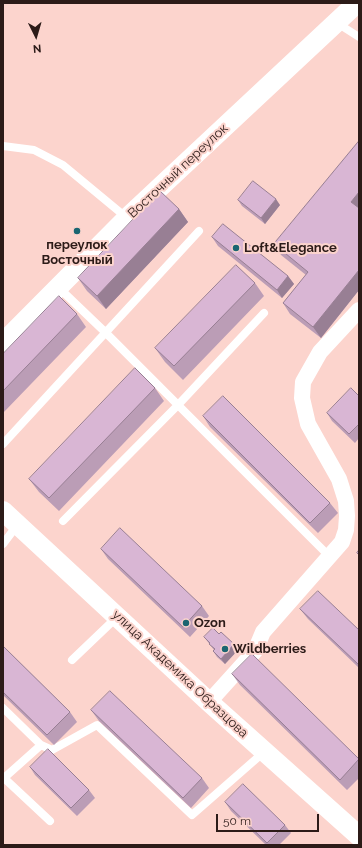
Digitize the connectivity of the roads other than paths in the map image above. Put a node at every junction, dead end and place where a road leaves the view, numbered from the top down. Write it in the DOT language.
graph roads {
  1 [pos="357,3"];
  2 [pos="336,23"];
  3 [pos="359,37"];
  4 [pos="3,146"];
  5 [pos="127,218"];
  6 [pos="199,231"];
  7 [pos="58,287"];
  8 [pos="359,310"];
  9 [pos="264,313"];
  10 [pos="105,332"];
  11 [pos="3,343"];
  12 [pos="178,405"];
  13 [pos="3,444"];
  14 [pos="3,511"];
  15 [pos="63,521"];
  16 [pos="18,524"];
  17 [pos="3,544"];
  18 [pos="329,556"];
  19 [pos="117,617"];
  20 [pos="72,660"];
  21 [pos="209,702"];
  22 [pos="3,708"];
  23 [pos="41,745"];
  24 [pos="264,751"];
  25 [pos="50,820"];
  26 [pos="359,836"];
  1 -- 2 [label="street, Восточный переулок"];
  2 -- 3 [label="lane"];
  2 -- 5 [label="street, Восточный переулок"];
  4 -- 5 [label="lane"];
  5 -- 7 [label="street, Восточный переулок"];
  6 -- 10 [label="lane"];
  7 -- 10 [label="lane"];
  7 -- 11 [label="street, Восточный переулок"];
  8 -- 18 [label="street"];
  9 -- 12 [label="lane"];
  10 -- 12 [label="lane"];
  10 -- 13 [label="lane"];
  12 -- 15 [label="lane"];
  12 -- 18 [label="lane"];
  14 -- 16 [label="street, улица Академика Образцова"];
  16 -- 17 [label="lane"];
  16 -- 19 [label="street, улица Академика Образцова"];
  18 -- 21 [label="street"];
  19 -- 20 [label="lane"];
  19 -- 21 [label="street, улица Академика Образцова"];
  21 -- 24 [label="street, улица Академика Образцова"];
  22 -- 23 [label="lane"];
  23 -- 24 [label="lane"];
  23 -- 25 [label="lane"];
  24 -- 26 [label="street, улица Академика Образцова"];
}
